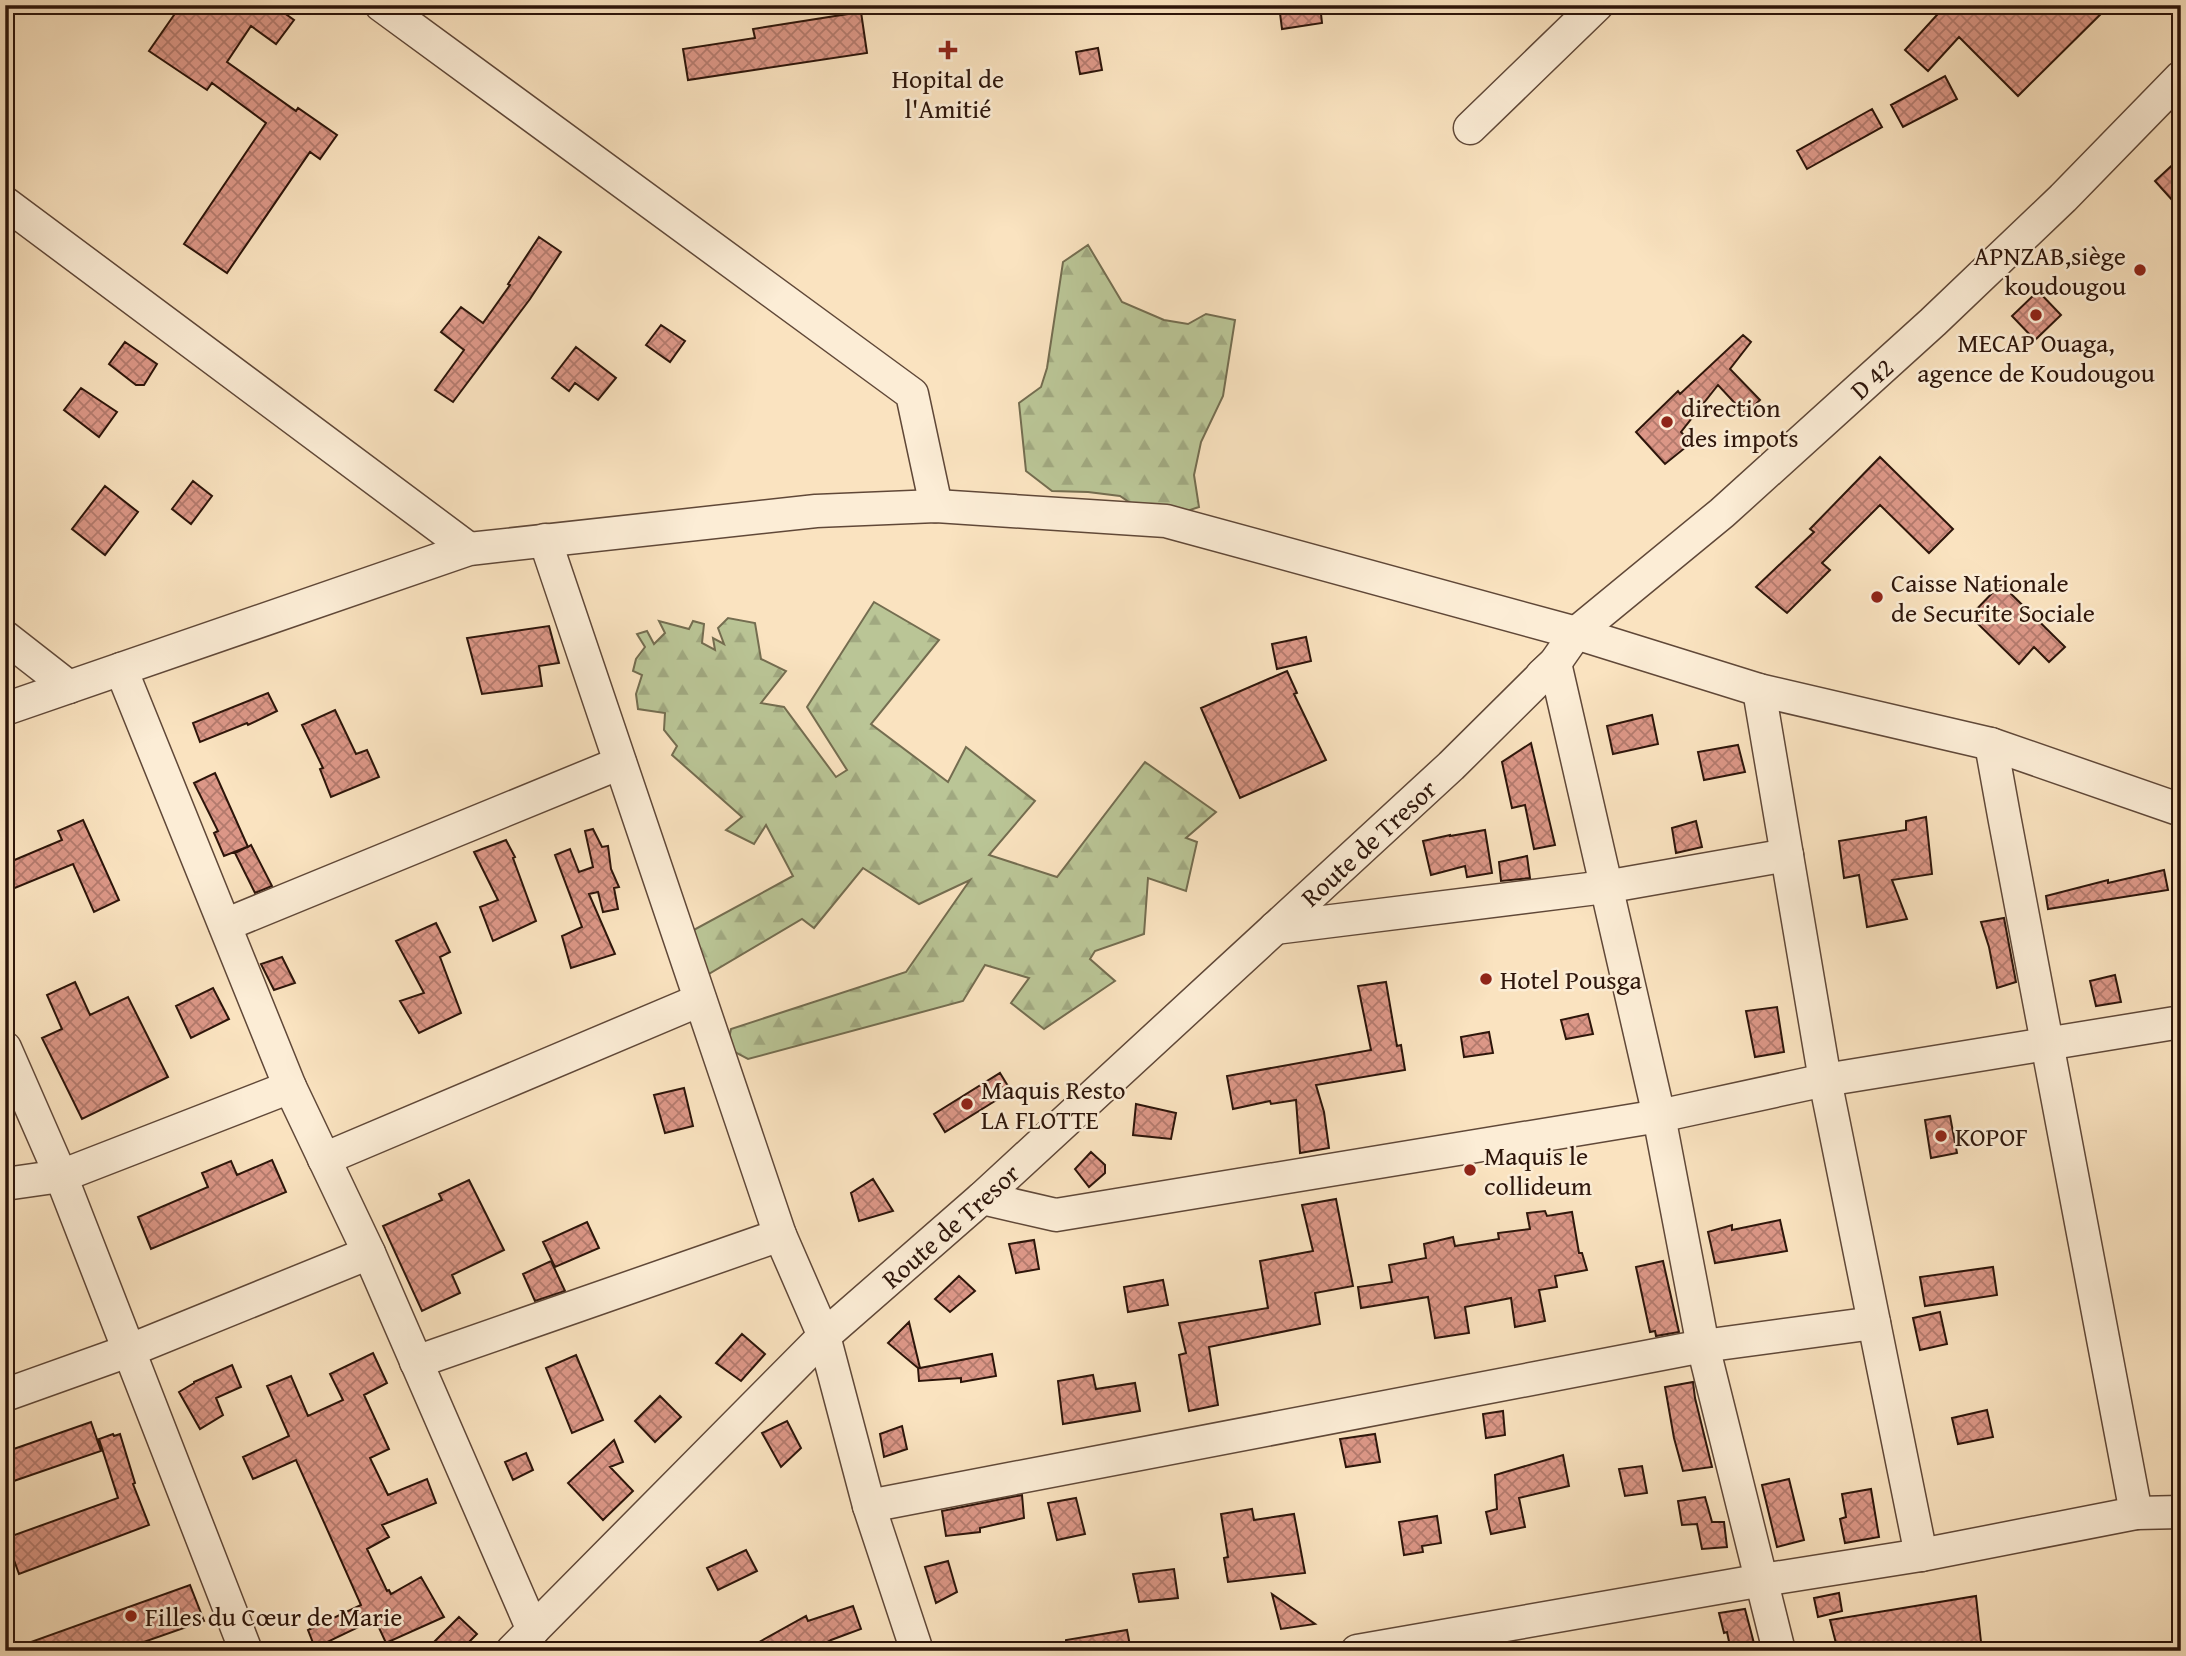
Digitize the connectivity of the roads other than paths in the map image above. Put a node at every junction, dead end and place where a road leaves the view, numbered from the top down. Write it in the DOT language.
graph roads {
  1 [pos="381,5"];
  2 [pos="1597,5"];
  3 [pos="2181,76"];
  4 [pos="1470,128"];
  5 [pos="5,203"];
  6 [pos="936,506"];
  7 [pos="545,540"];
  8 [pos="469,550"];
  9 [pos="1577,634"];
  10 [pos="5,637"];
  11 [pos="1555,663"];
  12 [pos="121,669"];
  13 [pos="69,687"];
  14 [pos="1759,690"];
  15 [pos="5,709"];
  16 [pos="1991,744"];
  17 [pos="620,763"];
  18 [pos="2181,810"];
  19 [pos="1787,855"];
  20 [pos="1605,887"];
  21 [pos="225,925"];
  22 [pos="1275,928"];
  23 [pos="700,1000"];
  24 [pos="2181,1022"];
  25 [pos="2045,1045"];
  26 [pos="5,1048"];
  27 [pos="1825,1080"];
  28 [pos="290,1087"];
  29 [pos="1658,1116"];
  30 [pos="324,1159"];
  31 [pos="61,1176"];
  32 [pos="5,1184"];
  33 [pos="982,1198"];
  34 [pos="780,1235"];
  35 [pos="369,1254"];
  36 [pos="1874,1323"];
  37 [pos="824,1336"];
  38 [pos="1703,1346"];
  39 [pos="128,1351"];
  40 [pos="416,1362"];
  41 [pos="5,1395"];
  42 [pos="869,1506"];
  43 [pos="2181,1512"];
  44 [pos="2136,1513"];
  45 [pos="1921,1555"];
  46 [pos="1763,1580"];
  47 [pos="523,1641"];
  48 [pos="246,1651"];
  49 [pos="916,1651"];
  50 [pos="1357,1651"];
  51 [pos="1779,1651"];
  1 -- 6 [label="street"];
  2 -- 4 [label="street"];
  3 -- 9 [label="street, D 42 / D 42"];
  5 -- 8 [label="street"];
  6 -- 7 [label="street"];
  6 -- 9 [label="street"];
  7 -- 8 [label="street"];
  7 -- 17 [label="street"];
  8 -- 12 [label="street"];
  9 -- 11 [label="street, Route de Tresor"];
  9 -- 14 [label="street"];
  10 -- 13 [label="street"];
  11 -- 20 [label="street"];
  11 -- 22 [label="street, Route de Tresor"];
  11 -- 37 [label="street"];
  12 -- 13 [label="street"];
  12 -- 21 [label="street"];
  13 -- 15 [label="street"];
  14 -- 16 [label="street"];
  14 -- 19 [label="street"];
  16 -- 18 [label="street"];
  16 -- 25 [label="street"];
  17 -- 21 [label="street"];
  17 -- 23 [label="street"];
  19 -- 20 [label="street"];
  19 -- 27 [label="street"];
  20 -- 22 [label="street"];
  20 -- 29 [label="street"];
  21 -- 28 [label="street"];
  22 -- 33 [label="street, Route de Tresor"];
  23 -- 30 [label="street"];
  23 -- 34 [label="street"];
  24 -- 25 [label="street"];
  25 -- 27 [label="street"];
  25 -- 44 [label="street"];
  26 -- 31 [label="street"];
  27 -- 29 [label="street"];
  27 -- 36 [label="street"];
  28 -- 30 [label="street"];
  28 -- 31 [label="street"];
  29 -- 33 [label="street"];
  29 -- 38 [label="street"];
  30 -- 35 [label="street"];
  31 -- 32 [label="street"];
  31 -- 39 [label="street"];
  33 -- 37 [label="street, Route de Tresor"];
  34 -- 37 [label="street"];
  34 -- 40 [label="street"];
  35 -- 39 [label="street"];
  35 -- 40 [label="street"];
  36 -- 38 [label="street"];
  36 -- 45 [label="street"];
  37 -- 42 [label="street"];
  37 -- 47 [label="street, Route de Tresor"];
  38 -- 42 [label="street"];
  38 -- 46 [label="street"];
  39 -- 41 [label="street"];
  39 -- 48 [label="street"];
  40 -- 47 [label="street"];
  42 -- 49 [label="street"];
  43 -- 44 [label="street"];
  44 -- 45 [label="street"];
  45 -- 46 [label="street"];
  46 -- 50 [label="street"];
  46 -- 51 [label="street"];
}
